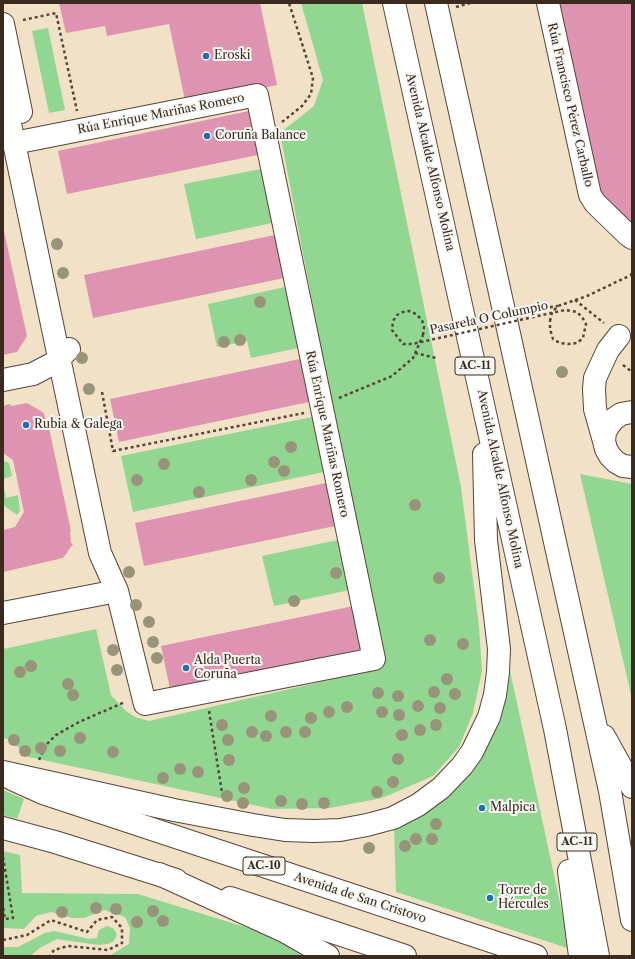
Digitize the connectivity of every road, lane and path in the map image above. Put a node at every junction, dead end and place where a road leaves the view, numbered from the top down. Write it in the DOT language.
graph roads {
  1 [pos="288,3"];
  2 [pos="394,3"];
  3 [pos="436,3"];
  4 [pos="548,3"];
  5 [pos="13,22"];
  6 [pos="3,91"];
  7 [pos="79,117"];
  8 [pos="280,124"];
  9 [pos="19,153"];
  10 [pos="632,238"];
  11 [pos="632,270"];
  12 [pos="631,275"];
  13 [pos="575,300"];
  14 [pos="558,306"];
  15 [pos="538,309"];
  16 [pos="619,336"];
  17 [pos="65,352"];
  18 [pos="415,353"];
  19 [pos="436,358"];
  20 [pos="625,366"];
  21 [pos="599,367"];
  22 [pos="632,372"];
  23 [pos="33,374"];
  24 [pos="3,380"];
  25 [pos="102,392"];
  26 [pos="68,398"];
  27 [pos="336,399"];
  28 [pos="483,402"];
  29 [pos="311,411"];
  30 [pos="627,413"];
  31 [pos="604,441"];
  32 [pos="632,467"];
  33 [pos="100,553"];
  34 [pos="117,591"];
  35 [pos="77,599"];
  36 [pos="3,613"];
  37 [pos="127,701"];
  38 [pos="208,704"];
  39 [pos="594,717"];
  40 [pos="555,729"];
  41 [pos="38,761"];
  42 [pos="3,774"];
  43 [pos="632,787"];
  44 [pos="224,802"];
  45 [pos="3,828"];
  46 [pos="3,857"];
  47 [pos="159,874"];
  48 [pos="3,907"];
  49 [pos="632,920"];
  50 [pos="3,940"];
  51 [pos="530,954"];
  52 [pos="50,956"];
  53 [pos="328,956"];
  54 [pos="405,956"];
  55 [pos="580,956"];
  56 [pos="598,956"];
  1 -- 8 [label="path"];
  2 -- 28 [label="main road, Avenida Alcalde Alfonso Molina / AC-11"];
  3 -- 39 [label="main road"];
  4 -- 10 [label="main road, Rúa Francisco Pérez Carballo"];
  5 -- 7 [label="path"];
  5 -- 9 [label="main road, Rúa Enrique Mariñas Romero"];
  6 -- 9 [label="main road, Rúa Enrique Mariñas Romero"];
  9 -- 17 [label="main road, Rúa Enrique Mariñas Romero"];
  9 -- 34 [label="main road, Rúa Enrique Mariñas Romero"];
  11 -- 12 [label="path"];
  12 -- 13 [label="path"];
  13 -- 14 [label="path"];
  13 -- 16 [label="path"];
  14 -- 15 [label="path"];
  14 -- 18 [label="path, Pasarela O Columpio, bridge"];
  16 -- 21 [label="main road"];
  17 -- 23 [label="main road"];
  17 -- 26 [label="main road, Rúa Enrique Mariñas Romero"];
  17 -- 34 [label="main road, Rúa Enrique Mariñas Romero"];
  18 -- 19 [label="path"];
  18 -- 27 [label="path"];
  20 -- 22 [label="path"];
  21 -- 30 [label="main road"];
  21 -- 31 [label="main road"];
  23 -- 24 [label="main road"];
  23 -- 26 [label="main road"];
  25 -- 29 [label="path"];
  26 -- 33 [label="main road, Rúa Enrique Mariñas Romero"];
  28 -- 40 [label="main road, Avenida Alcalde Alfonso Molina / AC-11"];
  28 -- 42 [label="main road"];
  30 -- 31 [label="main road"];
  31 -- 32 [label="main road"];
  33 -- 34 [label="main road, Rúa Enrique Mariñas Romero"];
  33 -- 35 [label="main road"];
  34 -- 35 [label="main road"];
  35 -- 36 [label="main road"];
  37 -- 41 [label="path"];
  38 -- 44 [label="path"];
  39 -- 43 [label="main road"];
  39 -- 49 [label="main road"];
  40 -- 55 [label="main road"];
  40 -- 56 [label="main road, Avenida Alcalde Alfonso Molina / AC-11"];
  42 -- 51 [label="main road, Avenida de San Cristovo / AC-10"];
  45 -- 47 [label="main road"];
  46 -- 48 [label="path"];
  47 -- 53 [label="main road"];
  47 -- 54 [label="main road"];
  50 -- 52 [label="path"];
}
